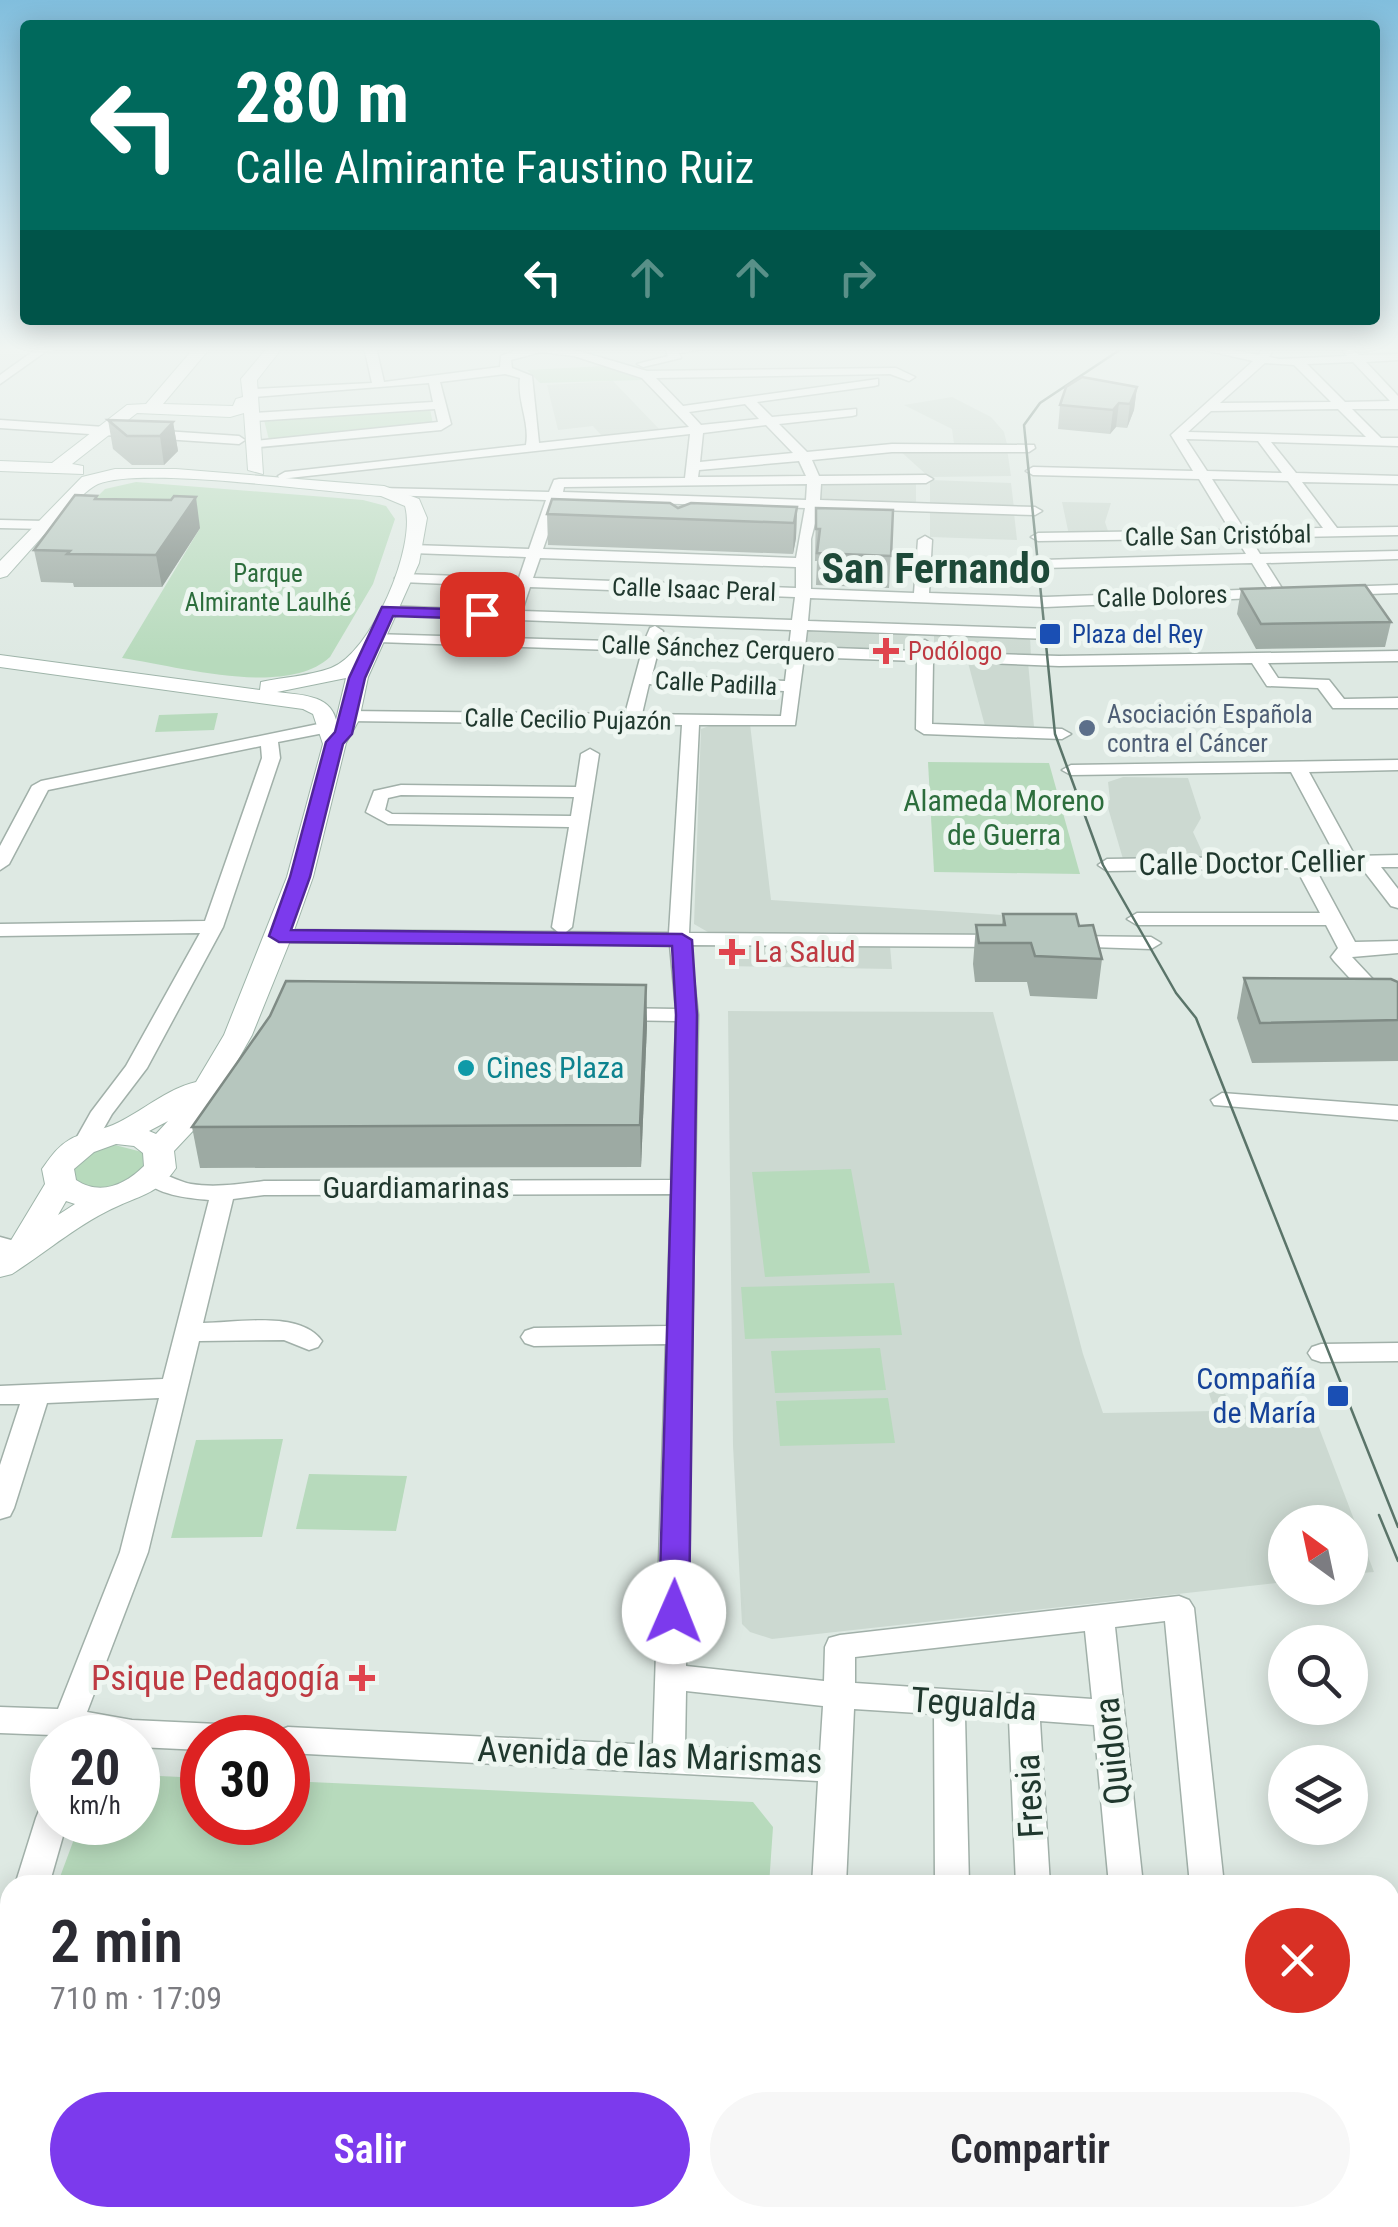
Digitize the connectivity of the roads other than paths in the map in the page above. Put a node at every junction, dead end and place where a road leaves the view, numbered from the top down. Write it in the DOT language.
graph roads {
  1 [pos="89,451"];
  2 [pos="250,451"];
  3 [pos="499,451"];
  4 [pos="695,451"];
  5 [pos="798,451"];
  6 [pos="863,451"];
  7 [pos="1187,451"];
  8 [pos="1272,451"];
  9 [pos="804,457"];
  10 [pos="0,466"];
  11 [pos="257,470"];
  12 [pos="1033,470"];
  13 [pos="73,473"];
  14 [pos="148,473"];
  15 [pos="692,474"];
  16 [pos="1202,476"];
  17 [pos="326,477"];
  18 [pos="1292,478"];
  19 [pos="926,479"];
  20 [pos="814,480"];
  21 [pos="1398,480"];
  22 [pos="346,488"];
  23 [pos="384,491"];
  24 [pos="556,497"];
  25 [pos="813,504"];
  26 [pos="686,509"];
  27 [pos="1035,511"];
  28 [pos="0,524"];
  29 [pos="46,525"];
  30 [pos="1398,532"];
  31 [pos="1334,533"];
  32 [pos="1238,535"];
  33 [pos="1038,537"];
  34 [pos="925,540"];
  35 [pos="412,549"];
  36 [pos="534,555"];
  37 [pos="1398,555"];
  38 [pos="672,559"];
  39 [pos="1255,559"];
  40 [pos="4,563"];
  41 [pos="805,564"];
  42 [pos="1042,564"];
  43 [pos="402,578"];
  44 [pos="527,583"];
  45 [pos="666,588"];
  46 [pos="1398,589"];
  47 [pos="1318,591"];
  48 [pos="1278,592"];
  49 [pos="1298,592"];
  50 [pos="804,594"];
  51 [pos="923,597"];
  52 [pos="1045,602"];
  53 [pos="388,611"];
  54 [pos="513,616"];
  55 [pos="658,620"];
  56 [pos="798,626"];
  57 [pos="924,630"];
  58 [pos="1050,634"];
  59 [pos="506,640"];
  60 [pos="374,645"];
  61 [pos="651,645"];
  62 [pos="794,652"];
  63 [pos="926,656"];
  64 [pos="1398,656"];
  65 [pos="1257,658"];
  66 [pos="0,661"];
  67 [pos="642,679"];
  68 [pos="790,686"];
  69 [pos="196,687"];
  70 [pos="1398,702"];
  71 [pos="632,718"];
  72 [pos="691,721"];
  73 [pos="337,728"];
  74 [pos="1062,734"];
  75 [pos="268,738"];
  76 [pos="590,754"];
  77 [pos="1398,765"];
  78 [pos="1297,766"];
  79 [pos="1071,770"];
  80 [pos="584,792"];
  81 [pos="579,822"];
  82 [pos="1398,861"];
  83 [pos="1302,862"];
  84 [pos="1358,862"];
  85 [pos="0,864"];
  86 [pos="1107,865"];
  87 [pos="1398,902"];
  88 [pos="1137,919"];
  89 [pos="1330,920"];
  90 [pos="562,927"];
  91 [pos="214,928"];
  92 [pos="0,930"];
  93 [pos="279,936"];
  94 [pos="682,940"];
  95 [pos="1151,943"];
  96 [pos="1398,947"];
  97 [pos="1348,948"];
  98 [pos="587,1013"];
  99 [pos="687,1015"];
  100 [pos="1398,1019"];
  101 [pos="206,1088"];
  102 [pos="1222,1100"];
  103 [pos="1398,1113"];
  104 [pos="116,1136"];
  105 [pos="84,1144"];
  106 [pos="155,1164"];
  107 [pos="61,1184"];
  108 [pos="683,1186"];
  109 [pos="222,1194"];
  110 [pos="108,1198"];
  111 [pos="7,1254"];
  112 [pos="186,1332"];
  113 [pos="678,1335"];
  114 [pos="534,1337"];
  115 [pos="309,1341"];
  116 [pos="1398,1352"];
  117 [pos="1321,1353"];
  118 [pos="174,1388"];
  119 [pos="0,1396"];
  120 [pos="36,1396"];
  121 [pos="0,1508"];
  122 [pos="1099,1616"];
  123 [pos="672,1677"];
  124 [pos="840,1695"];
  125 [pos="950,1702"];
  126 [pos="1024,1707"];
  127 [pos="1108,1713"];
  128 [pos="74,1715"];
  129 [pos="0,1720"];
  130 [pos="30,1724"];
  131 [pos="310,1741"];
  132 [pos="668,1757"];
  133 [pos="837,1768"];
  134 [pos="44,1845"];
  135 [pos="35,1875"];
  136 [pos="830,1875"];
  137 [pos="952,1875"];
  138 [pos="1032,1875"];
  139 [pos="1125,1875"];
  140 [pos="1205,1875"];
  1 -- 13 [label="street"];
  2 -- 11 [label="street"];
  3 -- 17 [label="street"];
  4 -- 15 [label="street"];
  5 -- 9 [label="street"];
  6 -- 9 [label="street"];
  7 -- 16 [label="street"];
  8 -- 18 [label="street"];
  9 -- 15 [label="street"];
  9 -- 20 [label="street"];
  10 -- 13 [label="street"];
  11 -- 14 [label="street"];
  11 -- 17 [label="street"];
  12 -- 16 [label="street"];
  13 -- 14 [label="street"];
  13 -- 29 [label="street"];
  14 -- 22 [label="street"];
  15 -- 20 [label="street"];
  15 -- 24 [label="street"];
  15 -- 26 [label="street"];
  16 -- 18 [label="street"];
  16 -- 32 [label="street"];
  17 -- 22 [label="street"];
  18 -- 21 [label="street"];
  18 -- 31 [label="street"];
  19 -- 20 [label="street"];
  20 -- 25 [label="street"];
  22 -- 23 [label="street"];
  23 -- 24 [label="street"];
  23 -- 35 [label="street"];
  24 -- 26 [label="street"];
  24 -- 36 [label="street"];
  25 -- 26 [label="street"];
  25 -- 27 [label="street"];
  25 -- 41 [label="street"];
  28 -- 29 [label="street"];
  29 -- 40 [label="street"];
  30 -- 31 [label="street, Calle San Cristóbal"];
  31 -- 32 [label="street, Calle San Cristóbal"];
  32 -- 33 [label="street, Calle San Cristóbal"];
  32 -- 39 [label="street"];
  34 -- 51 [label="street"];
  35 -- 36 [label="street"];
  35 -- 43 [label="street"];
  36 -- 38 [label="street"];
  36 -- 44 [label="street"];
  37 -- 39 [label="street"];
  38 -- 41 [label="street"];
  38 -- 45 [label="street"];
  39 -- 42 [label="street"];
  39 -- 48 [label="street"];
  41 -- 50 [label="street"];
  43 -- 44 [label="street, Calle Isaac Peral"];
  43 -- 53 [label="street"];
  44 -- 45 [label="street, Calle Isaac Peral"];
  44 -- 54 [label="street"];
  45 -- 50 [label="street, Calle Isaac Peral"];
  45 -- 55 [label="street"];
  46 -- 47 [label="street"];
  48 -- 49 [label="street, Calle Dolores"];
  48 -- 52 [label="street, Calle Dolores"];
  50 -- 51 [label="street, Calle Isaac Peral"];
  50 -- 56 [label="street"];
  51 -- 52 [label="street, Calle Isaac Peral"];
  51 -- 57 [label="street"];
  53 -- 54 [label="street"];
  53 -- 60 [label="street"];
  54 -- 55 [label="street"];
  54 -- 59 [label="street"];
  55 -- 56 [label="street"];
  55 -- 61 [label="street"];
  56 -- 57 [label="street"];
  56 -- 62 [label="street"];
  57 -- 58 [label="street"];
  57 -- 63 [label="street"];
  59 -- 60 [label="street, Calle Sánchez Cerquero"];
  59 -- 61 [label="street, Calle Sánchez Cerquero"];
  60 -- 69 [label="street"];
  60 -- 73 [label="street"];
  61 -- 62 [label="street, Calle Sánchez Cerquero"];
  61 -- 67 [label="street"];
  62 -- 63 [label="street, Calle Sánchez Cerquero"];
  62 -- 68 [label="street"];
  63 -- 65 [label="street, Calle Sánchez Cerquero"];
  63 -- 74 [label="street"];
  64 -- 65 [label="street, Calle Sánchez Cerquero"];
  65 -- 70 [label="street"];
  66 -- 69 [label="street"];
  67 -- 68 [label="street, Calle Padilla"];
  67 -- 71 [label="street"];
  68 -- 72 [label="street, Calle Cecilio Pujazón"];
  69 -- 73 [label="street"];
  71 -- 72 [label="street, Calle Cecilio Pujazón"];
  71 -- 73 [label="street, Calle Cecilio Pujazón"];
  72 -- 94 [label="street"];
  73 -- 75 [label="street, Calle Cecilio Pujazón"];
  73 -- 93 [label="street"];
  75 -- 85 [label="street, Calle Cecilio Pujazón"];
  75 -- 91 [label="street"];
  76 -- 80 [label="street"];
  77 -- 78 [label="street"];
  78 -- 79 [label="street"];
  78 -- 84 [label="street"];
  80 -- 81 [label="street"];
  80 -- 81 [label="street"];
  81 -- 90 [label="street"];
  82 -- 84 [label="street, Calle Doctor Cellier"];
  83 -- 84 [label="street, Calle Doctor Cellier"];
  83 -- 86 [label="street, Calle Doctor Cellier"];
  83 -- 89 [label="street"];
  84 -- 87 [label="street"];
  88 -- 89 [label="street"];
  89 -- 97 [label="street"];
  91 -- 92 [label="street"];
  91 -- 105 [label="street"];
  93 -- 94 [label="street"];
  93 -- 101 [label="street"];
  94 -- 95 [label="street"];
  94 -- 99 [label="street"];
  96 -- 97 [label="street"];
  97 -- 100 [label="street"];
  98 -- 99 [label="street"];
  99 -- 108 [label="street"];
  101 -- 104 [label="street"];
  101 -- 106 [label="street"];
  102 -- 103 [label="street"];
  104 -- 105 [label="street"];
  104 -- 106 [label="street"];
  105 -- 107 [label="street"];
  106 -- 109 [label="street, Guardiamarinas"];
  106 -- 110 [label="street"];
  107 -- 110 [label="street"];
  107 -- 111 [label="street"];
  108 -- 109 [label="street, Guardiamarinas"];
  108 -- 113 [label="street"];
  109 -- 112 [label="street"];
  110 -- 111 [label="street"];
  112 -- 115 [label="street"];
  112 -- 118 [label="street"];
  113 -- 114 [label="street"];
  113 -- 123 [label="street"];
  116 -- 117 [label="street"];
  118 -- 120 [label="street"];
  118 -- 128 [label="street"];
  119 -- 120 [label="street"];
  120 -- 121 [label="street"];
  122 -- 124 [label="street, Avenida de las Marismas"];
  122 -- 127 [label="street, Quidora"];
  122 -- 140 [label="street"];
  123 -- 124 [label="street"];
  123 -- 132 [label="street"];
  124 -- 125 [label="street, Tegualda"];
  124 -- 133 [label="street, Avenida de las Marismas"];
  125 -- 126 [label="street, Tegualda"];
  125 -- 137 [label="street"];
  126 -- 127 [label="street, Tegualda"];
  126 -- 138 [label="street, Fresia"];
  127 -- 139 [label="street, Quidora"];
  129 -- 130 [label="street"];
  131 -- 132 [label="street, Avenida de las Marismas"];
  132 -- 133 [label="street, Avenida de las Marismas"];
  133 -- 136 [label="street"];
  134 -- 135 [label="street"];
}
